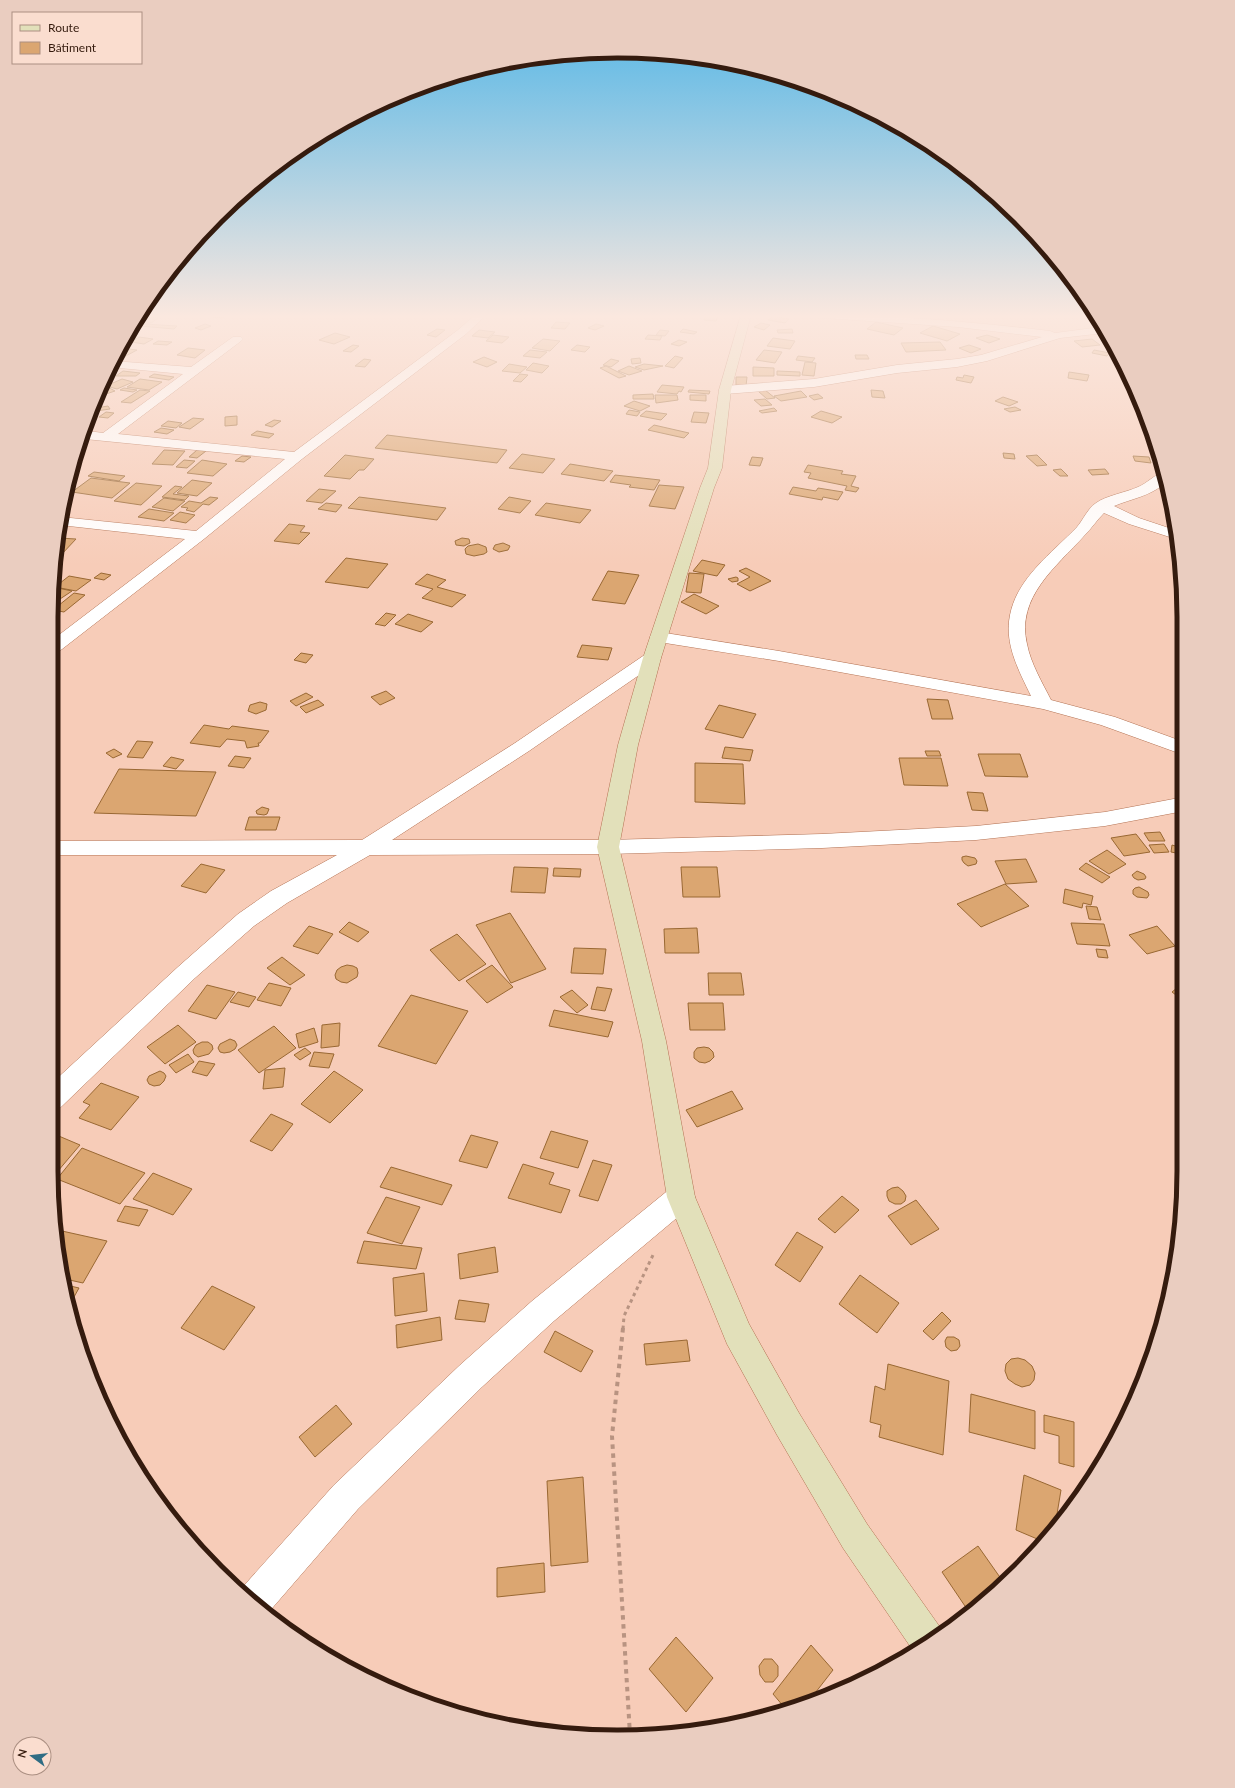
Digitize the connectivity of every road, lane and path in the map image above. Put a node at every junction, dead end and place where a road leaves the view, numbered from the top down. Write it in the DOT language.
graph roads {
  1 [pos="157,398"];
  2 [pos="373,398"];
  3 [pos="724,398"];
  4 [pos="89,435"];
  5 [pos="107,436"];
  6 [pos="296,456"];
  7 [pos="1160,481"];
  8 [pos="1101,506"];
  9 [pos="67,522"];
  10 [pos="1170,533"];
  11 [pos="199,536"];
  12 [pos="58,644"];
  13 [pos="656,647"];
  14 [pos="1044,704"];
  15 [pos="1177,746"];
  16 [pos="1177,805"];
  17 [pos="608,847"];
  18 [pos="58,848"];
  19 [pos="365,848"];
  20 [pos="58,1093"];
  21 [pos="681,1197"];
  22 [pos="654,1253"];
  23 [pos="257,1598"];
  24 [pos="925,1638"];
  25 [pos="630,1730"];
  1 -- 5 [label="street"];
  2 -- 6 [label="street"];
  3 -- 13 [label="main road"];
  4 -- 5 [label="street"];
  5 -- 6 [label="street"];
  6 -- 11 [label="street"];
  7 -- 8 [label="street"];
  8 -- 10 [label="street"];
  8 -- 14 [label="street"];
  9 -- 11 [label="street"];
  11 -- 12 [label="street"];
  13 -- 14 [label="street"];
  13 -- 17 [label="main road"];
  13 -- 19 [label="street"];
  14 -- 15 [label="street"];
  16 -- 17 [label="street"];
  17 -- 19 [label="street"];
  17 -- 21 [label="main road"];
  18 -- 19 [label="street"];
  19 -- 20 [label="street"];
  21 -- 23 [label="street"];
  21 -- 24 [label="main road"];
  22 -- 25 [label="path"];
}
